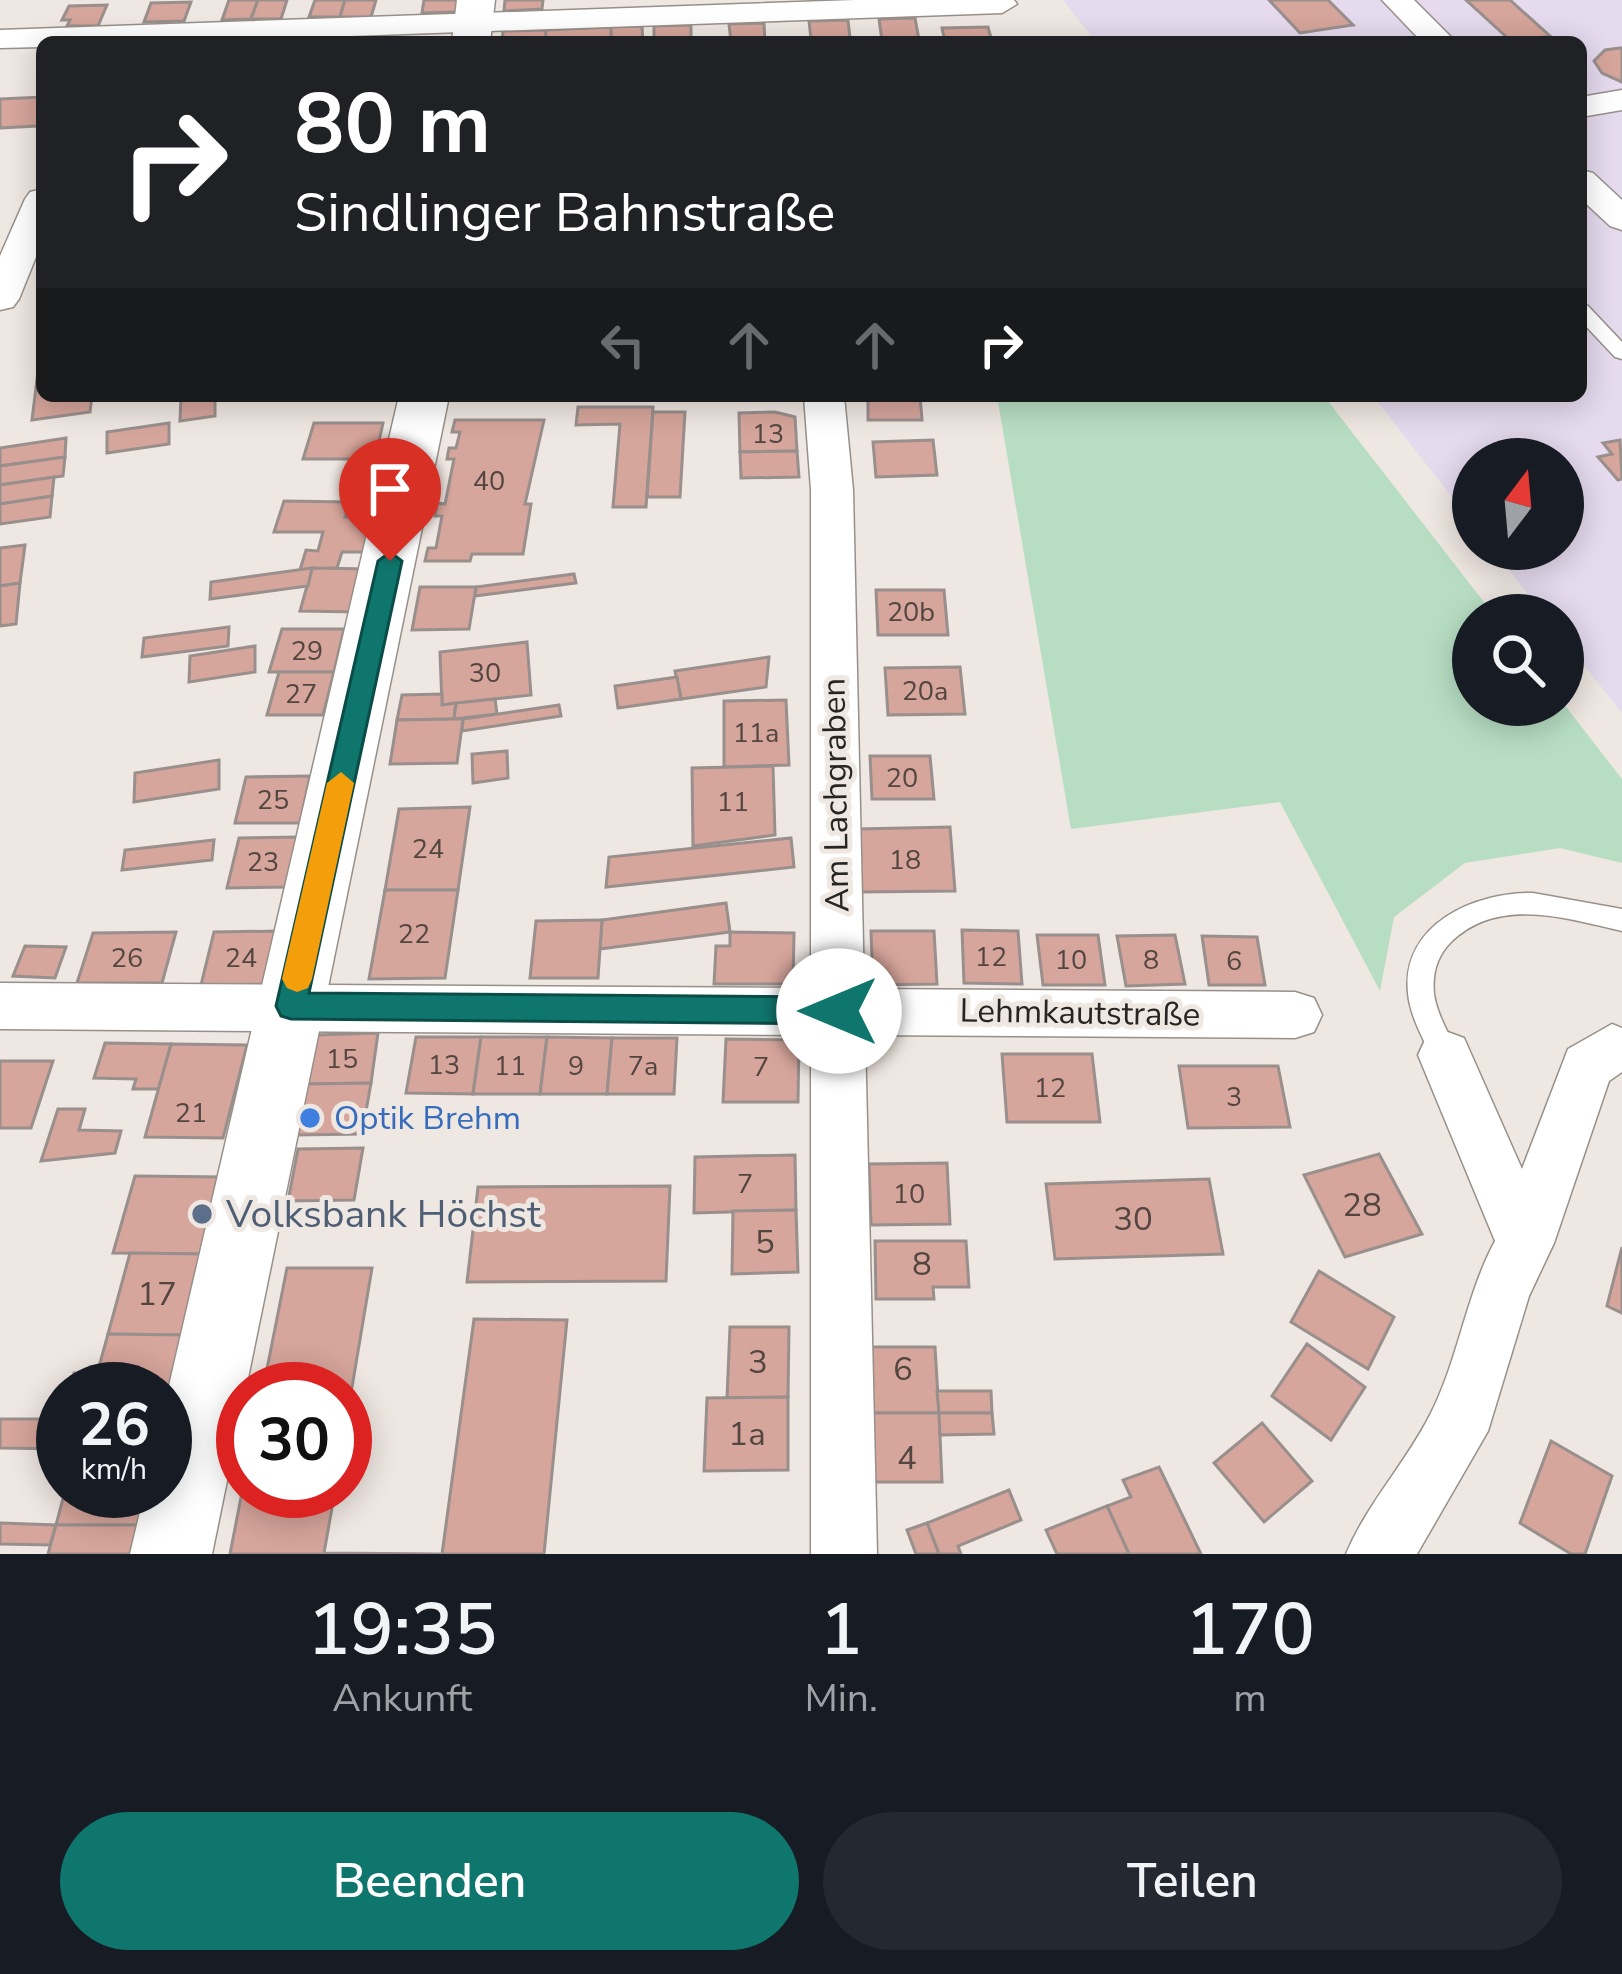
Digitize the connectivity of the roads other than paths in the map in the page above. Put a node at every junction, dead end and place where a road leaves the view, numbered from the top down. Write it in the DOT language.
graph roads {
  1 [pos="126,0"];
  2 [pos="1397,0"];
  3 [pos="1002,4"];
  4 [pos="785,18"];
  5 [pos="473,21"];
  6 [pos="110,36"];
  7 [pos="133,36"];
  8 [pos="1434,36"];
  9 [pos="36,38"];
  10 [pos="0,39"];
  11 [pos="1622,100"];
  12 [pos="1587,106"];
  13 [pos="1587,187"];
  14 [pos="36,213"];
  15 [pos="1622,219"];
  16 [pos="0,299"];
  17 [pos="1587,316"];
  18 [pos="1622,353"];
  19 [pos="423,402"];
  20 [pos="825,402"];
  21 [pos="1622,920"];
  22 [pos="0,1006"];
  23 [pos="291,1006"];
  24 [pos="839,1011"];
  25 [pos="1295,1016"];
  26 [pos="1612,1048"];
  27 [pos="1445,1055"];
  28 [pos="1525,1243"];
  29 [pos="171,1554"];
  30 [pos="844,1554"];
  31 [pos="1379,1554"];
  1 -- 6 [label="street"];
  2 -- 8 [label="street"];
  3 -- 4 [label="street"];
  4 -- 5 [label="street"];
  5 -- 7 [label="street"];
  9 -- 10 [label="street"];
  11 -- 12 [label="street"];
  13 -- 15 [label="street"];
  14 -- 16 [label="street"];
  17 -- 18 [label="lane"];
  19 -- 23 [label="street"];
  20 -- 24 [label="street, Am Lachgraben"];
  21 -- 27 [label="lane"];
  22 -- 23 [label="street, Lehmkautstraße"];
  23 -- 24 [label="street, Lehmkautstraße"];
  23 -- 29 [label="street"];
  24 -- 25 [label="street, Lehmkautstraße"];
  24 -- 30 [label="street, Am Lachgraben"];
  26 -- 28 [label="street"];
  27 -- 28 [label="street"];
  28 -- 31 [label="street"];
}
